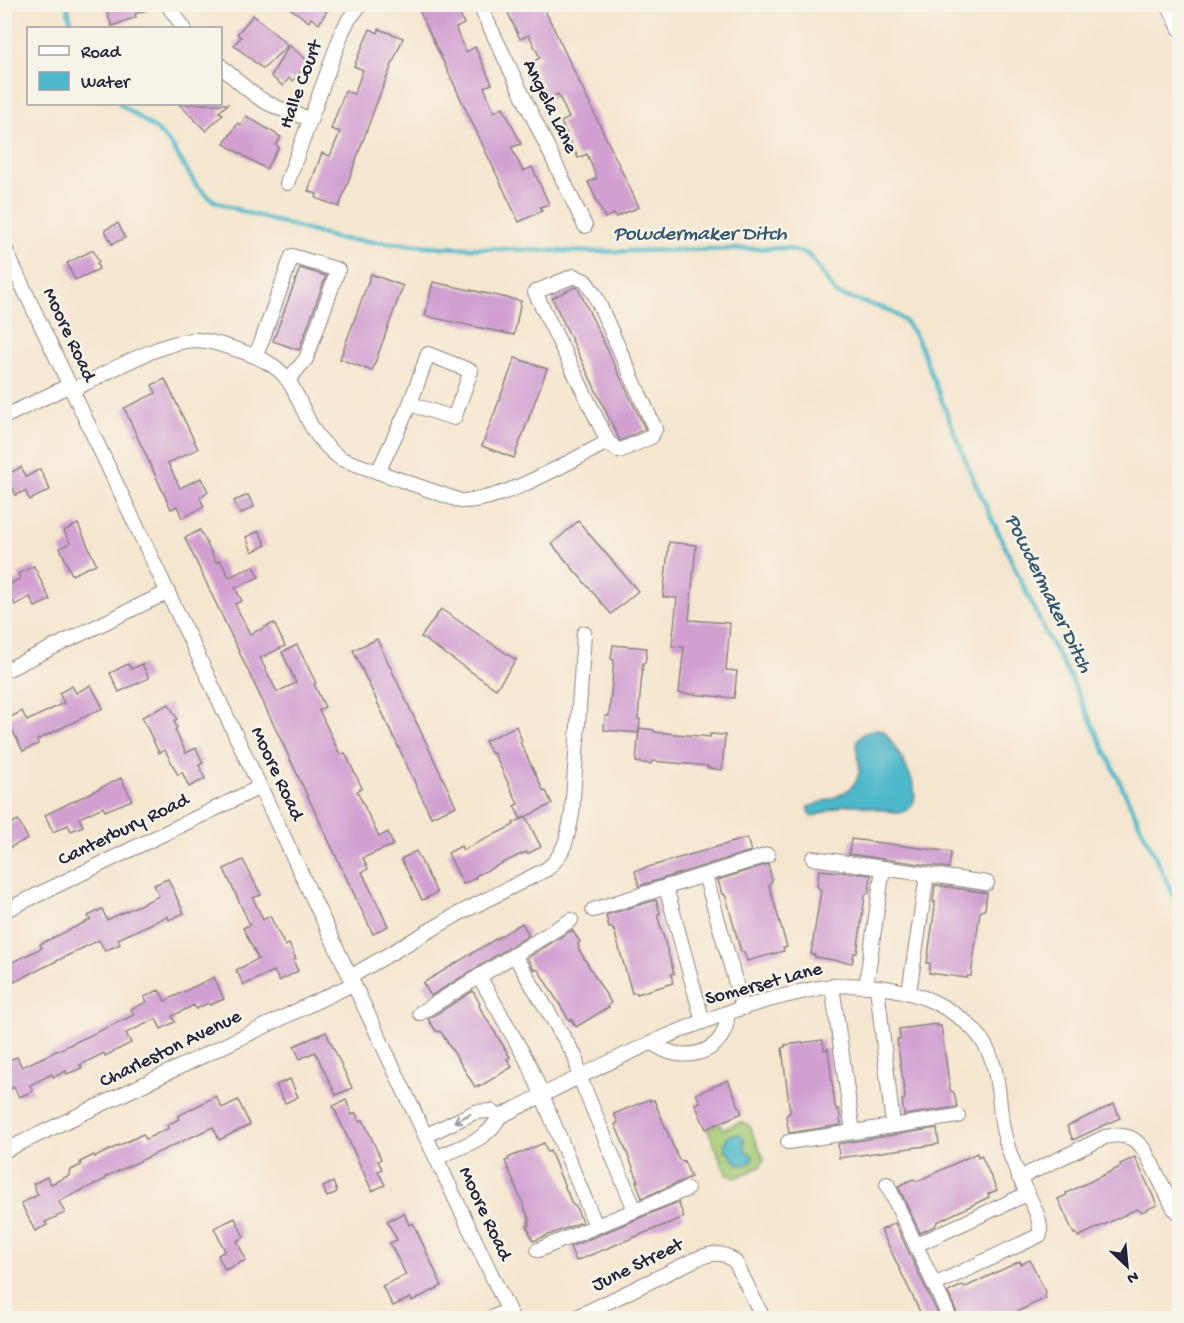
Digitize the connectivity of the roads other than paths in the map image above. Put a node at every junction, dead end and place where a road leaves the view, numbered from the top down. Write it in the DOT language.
graph roads {
  1 [pos="167,4"];
  2 [pos="361,4"];
  3 [pos="479,4"];
  4 [pos="1168,4"];
  5 [pos="183,27"];
  6 [pos="1179,29"];
  7 [pos="222,67"];
  8 [pos="310,119"];
  9 [pos="287,183"];
  10 [pos="585,226"];
  11 [pos="4,247"];
  12 [pos="255,356"];
  13 [pos="288,380"];
  14 [pos="71,387"];
  15 [pos="410,404"];
  16 [pos="4,417"];
  17 [pos="608,442"];
  18 [pos="378,472"];
  19 [pos="168,592"];
  20 [pos="585,633"];
  21 [pos="4,671"];
  22 [pos="260,787"];
  23 [pos="768,855"];
  24 [pos="813,858"];
  25 [pos="883,868"];
  26 [pos="705,875"];
  27 [pos="927,875"];
  28 [pos="987,884"];
  29 [pos="666,887"];
  30 [pos="4,910"];
  31 [pos="594,910"];
  32 [pos="571,920"];
  33 [pos="514,955"];
  34 [pos="479,976"];
  35 [pos="352,980"];
  36 [pos="832,986"];
  37 [pos="871,987"];
  38 [pos="909,992"];
  39 [pos="742,1008"];
  40 [pos="420,1013"];
  41 [pos="728,1013"];
  42 [pos="703,1022"];
  43 [pos="653,1043"];
  44 [pos="580,1078"];
  45 [pos="542,1096"];
  46 [pos="958,1116"];
  47 [pos="499,1117"];
  48 [pos="893,1126"];
  49 [pos="853,1132"];
  50 [pos="425,1136"];
  51 [pos="788,1142"];
  52 [pos="4,1152"];
  53 [pos="436,1158"];
  54 [pos="1019,1178"];
  55 [pos="887,1184"];
  56 [pos="687,1189"];
  57 [pos="1027,1194"];
  58 [pos="635,1210"];
  59 [pos="1179,1214"];
  60 [pos="596,1226"];
  61 [pos="916,1245"];
  62 [pos="538,1250"];
  63 [pos="934,1285"];
  64 [pos="510,1314"];
  65 [pos="492,1318"];
  66 [pos="575,1318"];
  67 [pos="764,1318"];
  68 [pos="950,1318"];
  1 -- 5 [label="street"];
  2 -- 8 [label="street, Halle Court"];
  3 -- 10 [label="street, Angela Lane"];
  4 -- 6 [label="street"];
  7 -- 8 [label="street"];
  8 -- 9 [label="street, Halle Court"];
  11 -- 14 [label="street, Moore Road"];
  12 -- 13 [label="street"];
  12 -- 13 [label="street"];
  12 -- 14 [label="street"];
  13 -- 18 [label="street"];
  14 -- 16 [label="street"];
  14 -- 19 [label="street, Moore Road"];
  15 -- 15 [label="street"];
  15 -- 18 [label="street"];
  17 -- 17 [label="street"];
  17 -- 18 [label="street"];
  19 -- 21 [label="street"];
  19 -- 22 [label="street, Moore Road"];
  20 -- 35 [label="street, Charleston Avenue"];
  22 -- 30 [label="street, Canterbury Road"];
  22 -- 35 [label="street, Moore Road"];
  23 -- 26 [label="street"];
  24 -- 25 [label="street"];
  25 -- 27 [label="street"];
  25 -- 37 [label="street"];
  26 -- 29 [label="street"];
  26 -- 39 [label="street"];
  27 -- 28 [label="street"];
  27 -- 38 [label="street"];
  29 -- 31 [label="street"];
  29 -- 42 [label="street"];
  32 -- 33 [label="street"];
  33 -- 34 [label="street"];
  33 -- 44 [label="street"];
  34 -- 40 [label="street"];
  34 -- 45 [label="street"];
  35 -- 50 [label="street, Moore Road"];
  35 -- 52 [label="street, Charleston Avenue"];
  36 -- 37 [label="street, Somerset Lane"];
  36 -- 39 [label="street, Somerset Lane"];
  36 -- 49 [label="street"];
  37 -- 38 [label="street, Somerset Lane"];
  37 -- 48 [label="street"];
  38 -- 54 [label="street, Somerset Lane"];
  39 -- 41 [label="street, Somerset Lane"];
  41 -- 42 [label="street, Somerset Lane"];
  41 -- 43 [label="street"];
  42 -- 43 [label="street, Somerset Lane"];
  43 -- 44 [label="street, Somerset Lane"];
  44 -- 45 [label="street, Somerset Lane"];
  44 -- 58 [label="street"];
  45 -- 47 [label="street, Somerset Lane"];
  45 -- 60 [label="street"];
  46 -- 48 [label="street"];
  47 -- 50 [label="street, one-way"];
  47 -- 53 [label="street, Somerset Lane"];
  48 -- 49 [label="street"];
  49 -- 51 [label="street"];
  50 -- 53 [label="street, Moore Road"];
  53 -- 64 [label="street, Moore Road"];
  54 -- 57 [label="street, Somerset Lane"];
  54 -- 59 [label="street"];
  55 -- 61 [label="street"];
  56 -- 58 [label="street"];
  57 -- 61 [label="street"];
  57 -- 63 [label="street, Somerset Lane"];
  58 -- 60 [label="street"];
  60 -- 62 [label="street"];
  61 -- 63 [label="street"];
  63 -- 68 [label="street"];
  64 -- 65 [label="street"];
  66 -- 67 [label="street, June Street"];
}
